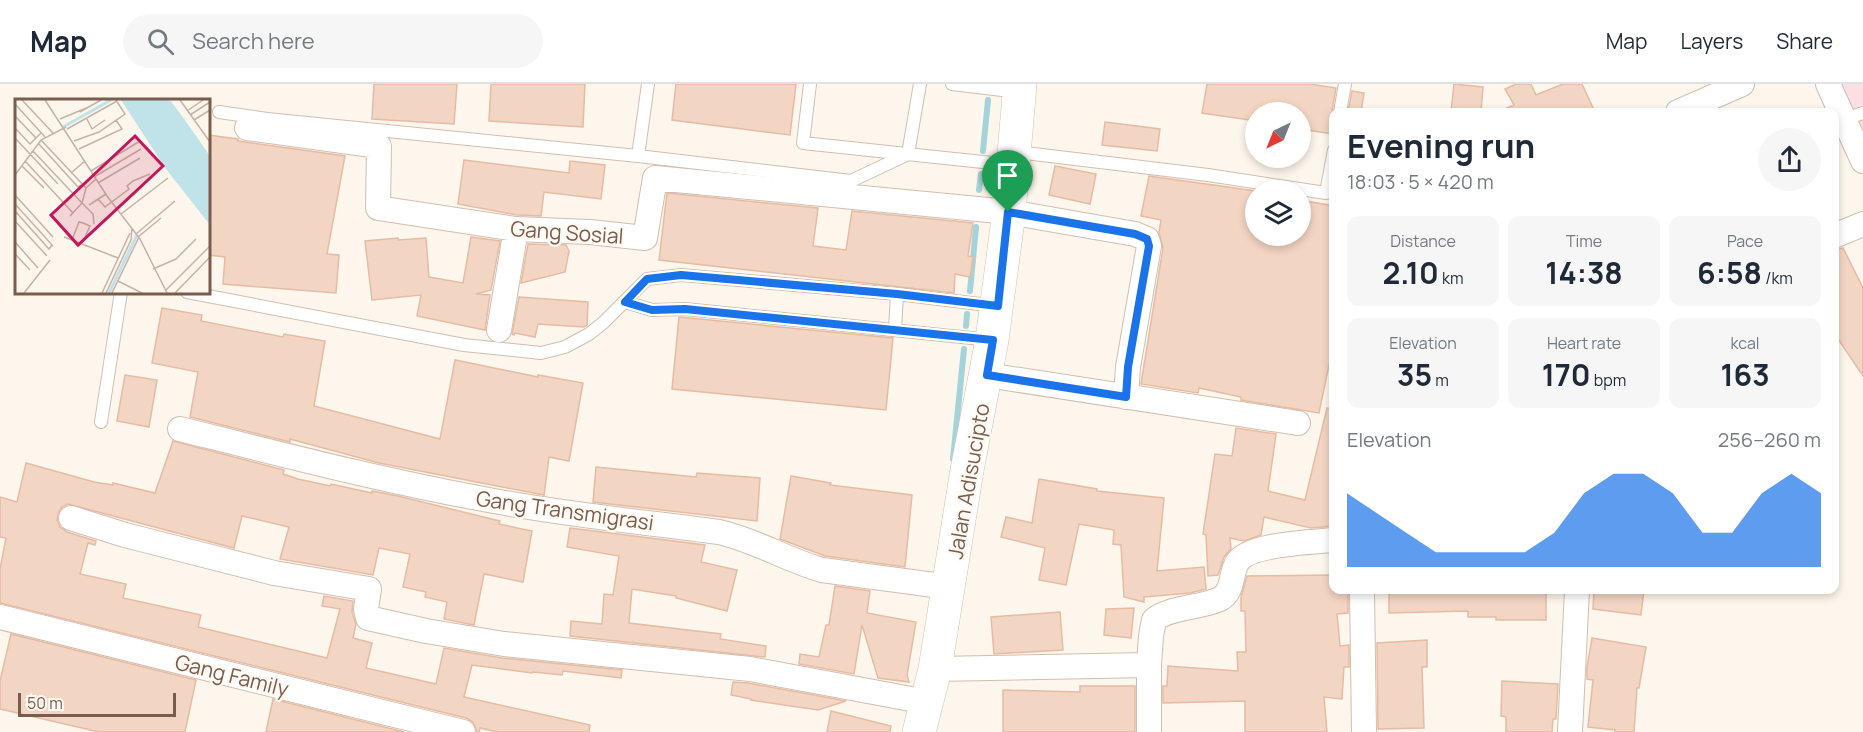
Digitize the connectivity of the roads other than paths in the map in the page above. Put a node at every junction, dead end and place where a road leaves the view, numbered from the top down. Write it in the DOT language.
graph roads {
  1 [pos="648,84"];
  2 [pos="810,84"];
  3 [pos="920,84"];
  4 [pos="952,84"];
  5 [pos="1345,84"];
  6 [pos="1742,84"];
  7 [pos="1828,84"];
  8 [pos="1020,88"];
  9 [pos="1341,108"];
  10 [pos="1687,108"];
  11 [pos="219,112"];
  12 [pos="1854,116"];
  13 [pos="248,128"];
  14 [pos="908,154"];
  15 [pos="638,156"];
  16 [pos="1013,158"];
  17 [pos="1863,161"];
  18 [pos="1329,177"];
  19 [pos="1008,212"];
  20 [pos="1863,224"];
  21 [pos="516,229"];
  22 [pos="1839,234"];
  23 [pos="121,294"];
  24 [pos="197,294"];
  25 [pos="897,294"];
  26 [pos="625,302"];
  27 [pos="998,306"];
  28 [pos="499,330"];
  29 [pos="895,330"];
  30 [pos="993,340"];
  31 [pos="987,375"];
  32 [pos="1126,397"];
  33 [pos="101,422"];
  34 [pos="1298,423"];
  35 [pos="180,429"];
  36 [pos="70,518"];
  37 [pos="1329,541"];
  38 [pos="949,587"];
  39 [pos="1362,594"];
  40 [pos="1577,594"];
  41 [pos="0,617"];
  42 [pos="1149,664"];
  43 [pos="935,669"];
  44 [pos="923,717"];
  45 [pos="463,732"];
  46 [pos="1149,732"];
  47 [pos="1364,732"];
  48 [pos="1570,732"];
  1 -- 15 [label="lane"];
  2 -- 14 [label="lane"];
  3 -- 14 [label="lane"];
  4 -- 8 [label="lane"];
  5 -- 9 [label="lane"];
  6 -- 10 [label="street"];
  7 -- 12 [label="street"];
  8 -- 16 [label="main road, Jalan Adisucipto"];
  11 -- 15 [label="lane"];
  12 -- 17 [label="street"];
  13 -- 21 [label="street, Gang Sosial"];
  14 -- 15 [label="lane"];
  14 -- 16 [label="lane"];
  16 -- 18 [label="lane"];
  16 -- 19 [label="main road, Jalan Adisucipto"];
  19 -- 21 [label="street, Gang Sosial"];
  19 -- 27 [label="main road, Jalan Adisucipto"];
  19 -- 32 [label="street"];
  20 -- 22 [label="street"];
  21 -- 28 [label="street"];
  23 -- 33 [label="lane"];
  24 -- 26 [label="lane"];
  25 -- 26 [label="lane"];
  25 -- 27 [label="lane"];
  25 -- 29 [label="lane"];
  26 -- 29 [label="lane"];
  27 -- 30 [label="main road, Jalan Adisucipto"];
  29 -- 30 [label="lane"];
  30 -- 31 [label="main road, Jalan Adisucipto"];
  31 -- 32 [label="street"];
  31 -- 38 [label="main road, Jalan Adisucipto"];
  32 -- 34 [label="street"];
  35 -- 38 [label="street, Gang Transmigrasi"];
  36 -- 44 [label="street"];
  37 -- 42 [label="street"];
  38 -- 43 [label="main road, Jalan Adisucipto"];
  39 -- 47 [label="street"];
  40 -- 48 [label="street"];
  41 -- 45 [label="street, Gang Family"];
  42 -- 43 [label="street"];
  42 -- 46 [label="street"];
  43 -- 44 [label="main road, Jalan Adisucipto"];
}
